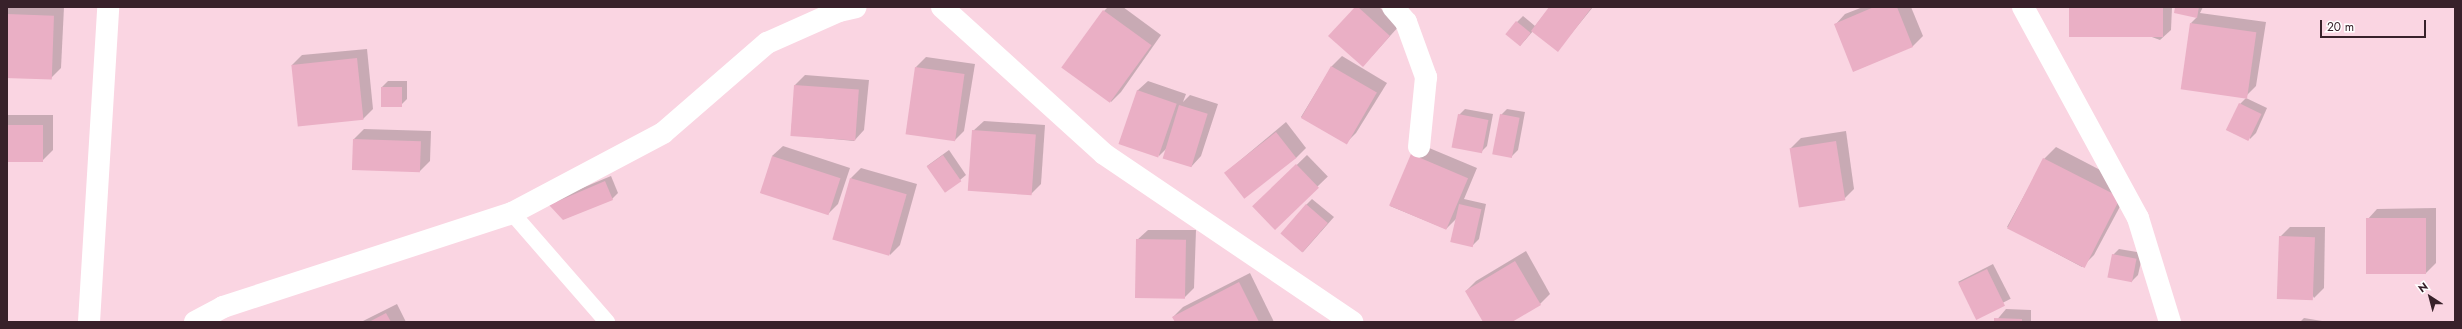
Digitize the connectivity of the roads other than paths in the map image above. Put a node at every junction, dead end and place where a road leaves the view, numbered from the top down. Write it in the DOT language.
graph roads {
  1 [pos="108,7"];
  2 [pos="856,7"];
  3 [pos="942,7"];
  4 [pos="1392,7"];
  5 [pos="2023,7"];
  6 [pos="1419,147"];
  7 [pos="512,213"];
  8 [pos="89,322"];
  9 [pos="196,322"];
  10 [pos="607,322"];
  11 [pos="1352,322"];
  12 [pos="2170,322"];
  1 -- 8 [label="street"];
  2 -- 7 [label="street"];
  3 -- 11 [label="street"];
  4 -- 6 [label="street"];
  5 -- 12 [label="street"];
  7 -- 9 [label="street"];
  7 -- 10 [label="lane"];
}
